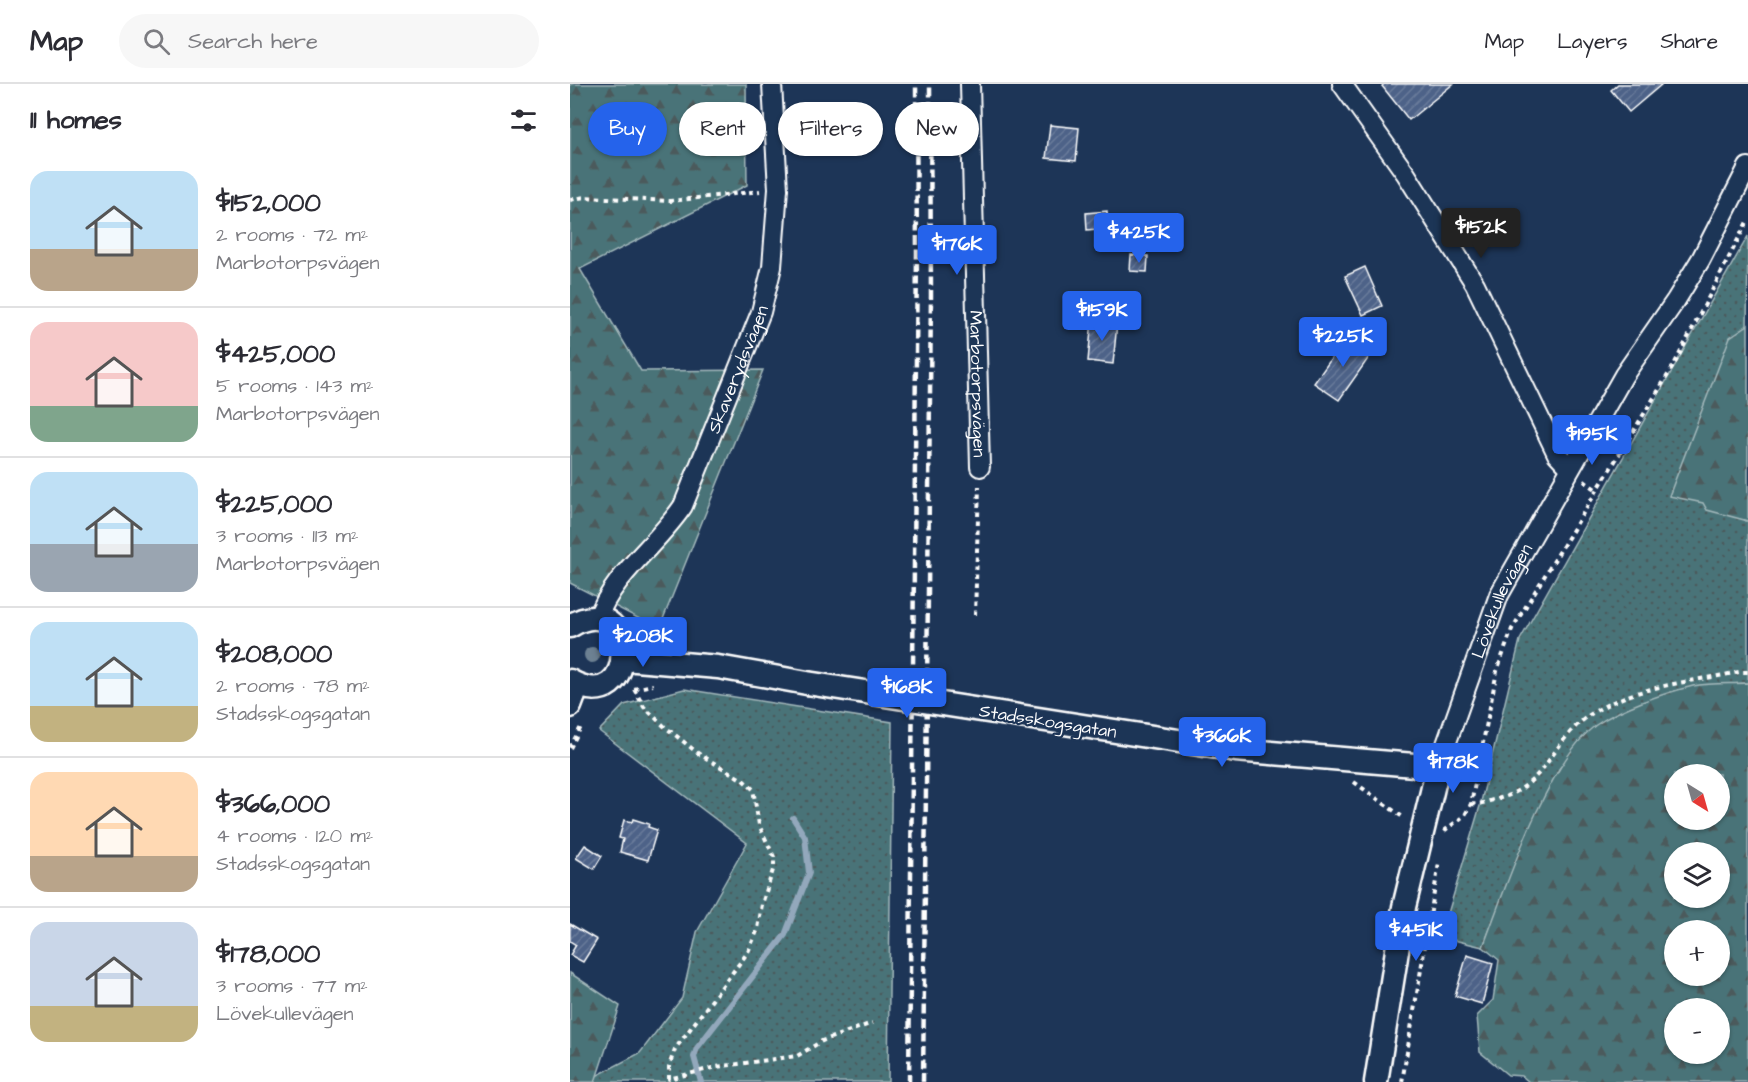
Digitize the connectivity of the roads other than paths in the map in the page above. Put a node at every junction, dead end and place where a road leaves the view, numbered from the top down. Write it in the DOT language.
graph roads {
  1 [pos="772,84"];
  2 [pos="970,84"];
  3 [pos="1342,84"];
  4 [pos="1748,167"];
  5 [pos="980,467"];
  6 [pos="1570,468"];
  7 [pos="597,620"];
  8 [pos="570,626"];
  9 [pos="624,659"];
  10 [pos="576,698"];
  11 [pos="1438,767"];
  12 [pos="1376,1082"];
  1 -- 7 [label="street, Skaverydsvägen"];
  2 -- 5 [label="street, Marbotorpsvägen"];
  3 -- 6 [label="street"];
  4 -- 6 [label="street, Lövekullevägen"];
  6 -- 11 [label="street, Lövekullevägen"];
  7 -- 8 [label="street"];
  7 -- 9 [label="street"];
  9 -- 10 [label="street"];
  9 -- 11 [label="street, Stadsskogsgatan, bridge"];
  11 -- 12 [label="street, Lövekullevägen"];
}
